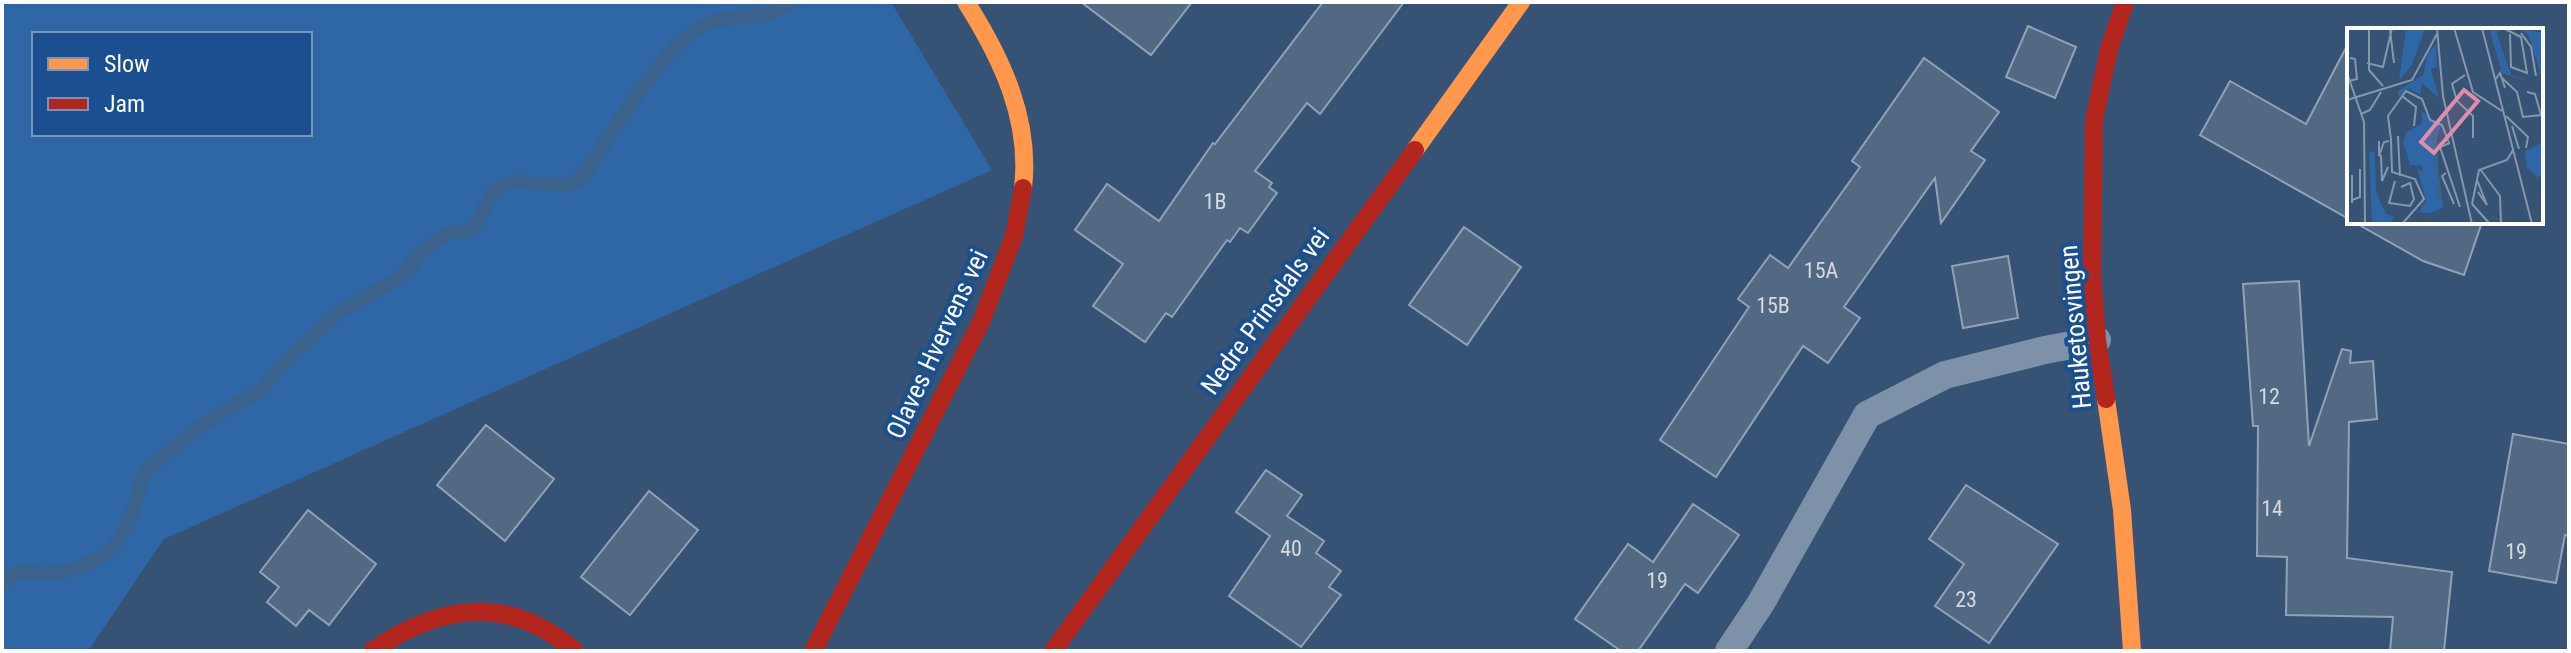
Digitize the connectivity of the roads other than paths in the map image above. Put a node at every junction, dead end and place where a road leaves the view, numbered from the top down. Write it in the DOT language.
graph roads {
  1 [pos="966,2"];
  2 [pos="1521,2"];
  3 [pos="2125,2"];
  4 [pos="2097,340"];
  5 [pos="372,651"];
  6 [pos="575,651"];
  7 [pos="813,651"];
  8 [pos="1053,651"];
  9 [pos="1729,651"];
  10 [pos="2132,651"];
  1 -- 7 [label="street, Olaves Hvervens vei"];
  2 -- 8 [label="street, Nedre Prinsdals vei"];
  3 -- 4 [label="street, Hauketosvingen"];
  4 -- 9 [label="lane"];
  4 -- 10 [label="street, Hauketosvingen"];
  5 -- 6 [label="street"];
}
